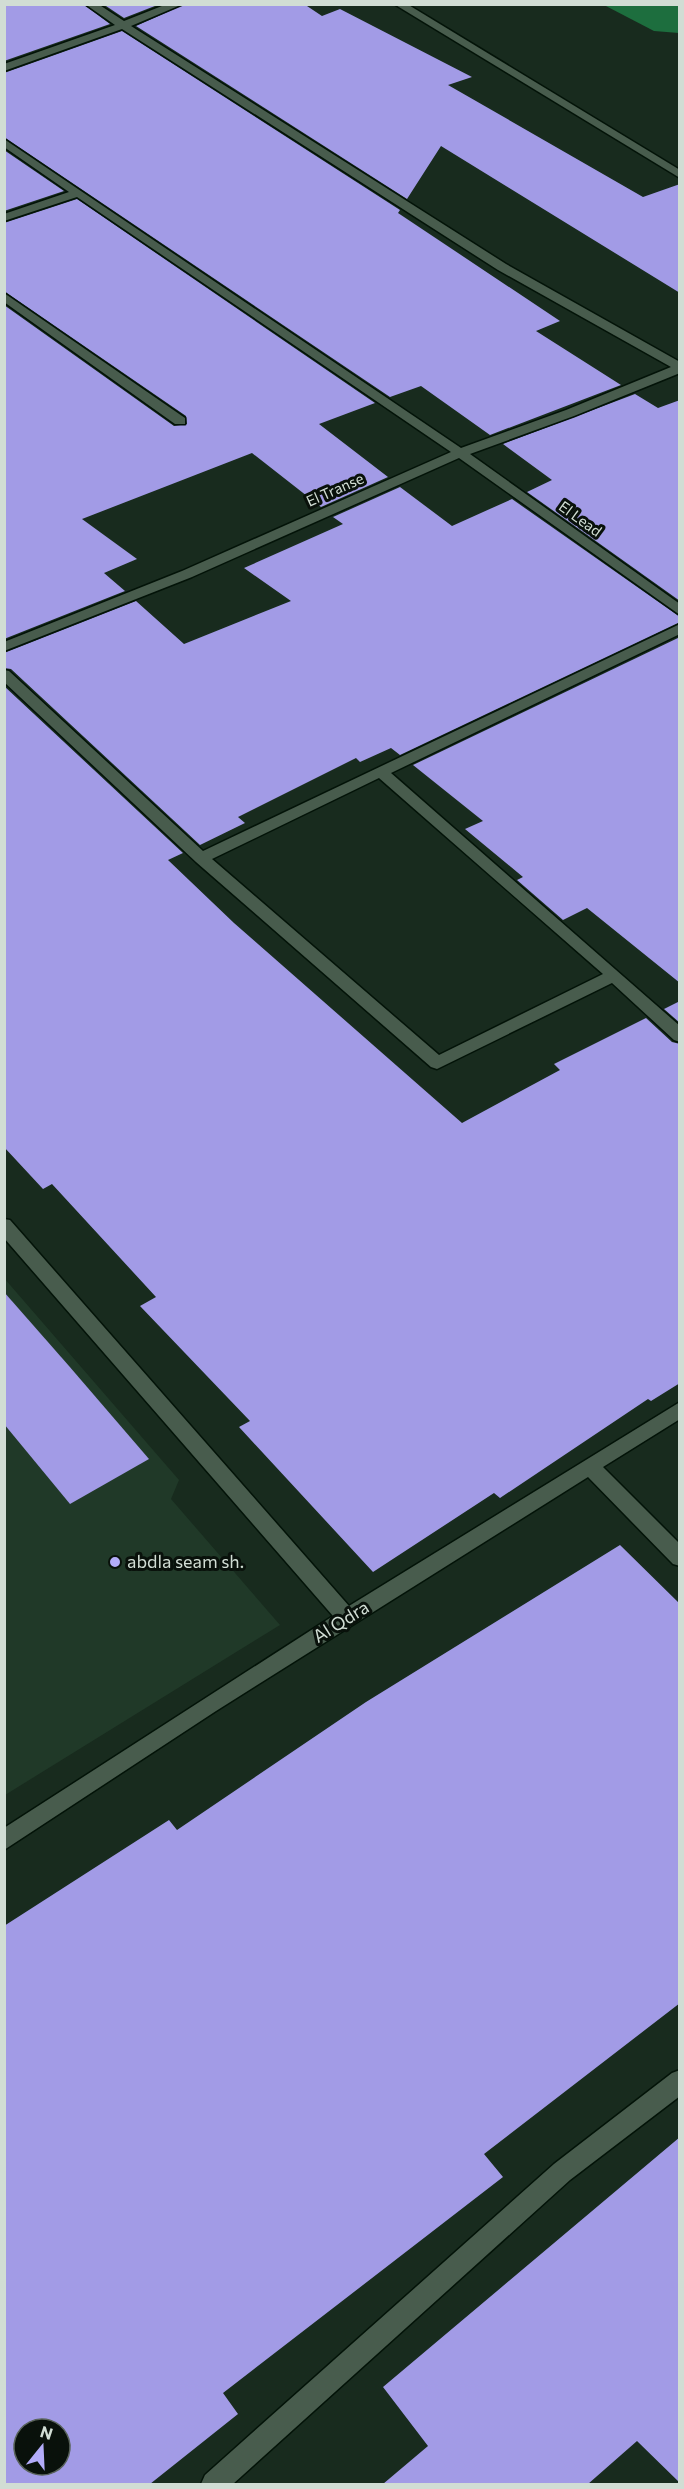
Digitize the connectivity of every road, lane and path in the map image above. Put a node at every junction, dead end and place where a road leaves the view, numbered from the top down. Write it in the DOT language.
graph roads {
  1 [pos="90,4"];
  2 [pos="178,4"];
  3 [pos="399,4"];
  4 [pos="119,25"];
  5 [pos="4,68"];
  6 [pos="4,142"];
  7 [pos="680,175"];
  8 [pos="77,193"];
  9 [pos="4,218"];
  10 [pos="4,296"];
  11 [pos="680,367"];
  12 [pos="180,421"];
  13 [pos="460,453"];
  14 [pos="680,611"];
  15 [pos="680,628"];
  16 [pos="4,647"];
  17 [pos="4,674"];
  18 [pos="380,771"];
  19 [pos="201,858"];
  20 [pos="614,975"];
  21 [pos="680,1036"];
  22 [pos="4,1225"];
  23 [pos="680,1409"];
  24 [pos="590,1466"];
  25 [pos="680,1558"];
  26 [pos="347,1618"];
  27 [pos="4,1840"];
  28 [pos="680,2081"];
  29 [pos="214,2484"];
  1 -- 4 [label="street"];
  2 -- 4 [label="street"];
  3 -- 7 [label="street"];
  4 -- 5 [label="street"];
  4 -- 11 [label="street"];
  6 -- 8 [label="street, El Lead"];
  8 -- 9 [label="street"];
  8 -- 13 [label="street, El Lead"];
  10 -- 12 [label="street"];
  11 -- 13 [label="street, El Transe"];
  13 -- 14 [label="street, El Lead"];
  13 -- 16 [label="street, El Transe"];
  15 -- 18 [label="street"];
  17 -- 19 [label="street"];
  18 -- 19 [label="street"];
  18 -- 20 [label="street"];
  19 -- 20 [label="street"];
  20 -- 21 [label="street"];
  22 -- 26 [label="street"];
  23 -- 24 [label="street, Al Qdra"];
  24 -- 25 [label="street"];
  24 -- 26 [label="street, Al Qdra"];
  26 -- 27 [label="street, Al Qdra"];
  28 -- 29 [label="street"];
}
